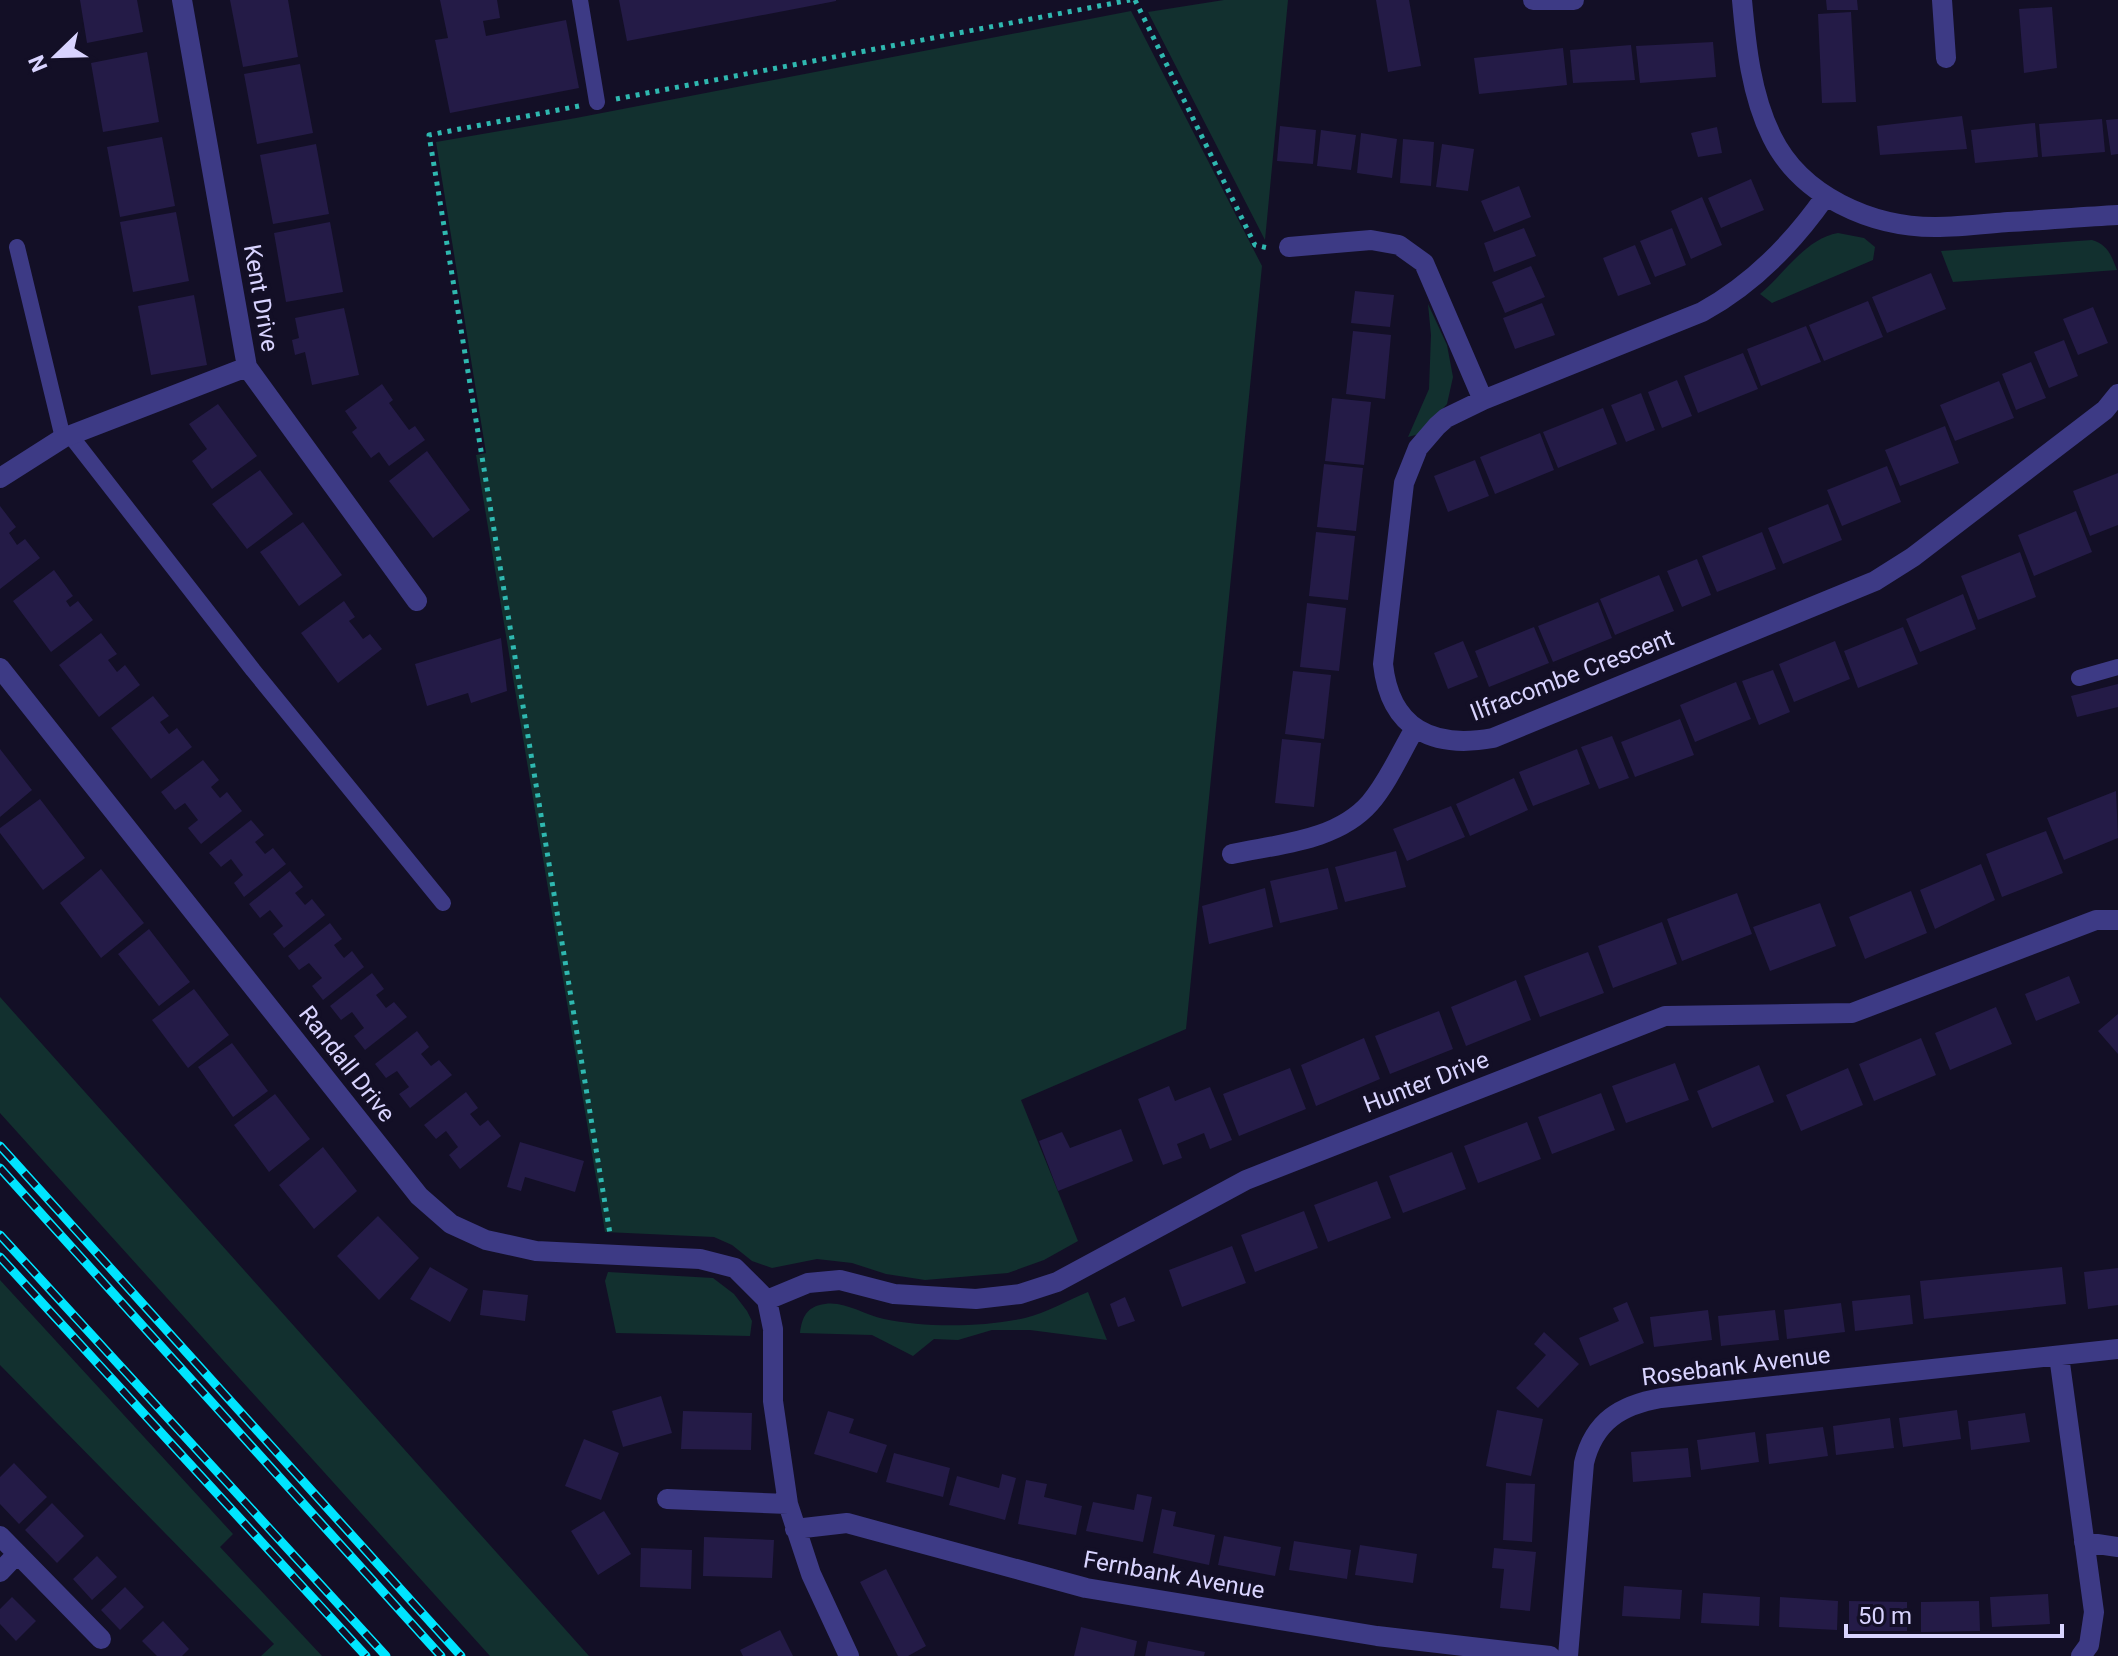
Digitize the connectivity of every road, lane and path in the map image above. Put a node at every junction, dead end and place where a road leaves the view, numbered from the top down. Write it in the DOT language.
graph roads {
  1 [pos="182,0"];
  2 [pos="580,0"];
  3 [pos="1132,0"];
  4 [pos="1533,0"];
  5 [pos="1574,0"];
  6 [pos="1742,0"];
  7 [pos="1942,0"];
  8 [pos="1946,58"];
  9 [pos="597,102"];
  10 [pos="1825,197"];
  11 [pos="2118,215"];
  12 [pos="17,247"];
  13 [pos="1289,247"];
  14 [pos="247,367"];
  15 [pos="2118,394"];
  16 [pos="1483,400"];
  17 [pos="66,436"];
  18 [pos="0,478"];
  19 [pos="417,601"];
  20 [pos="2118,667"];
  21 [pos="0,668"];
  22 [pos="2079,678"];
  23 [pos="1415,728"];
  24 [pos="1232,854"];
  25 [pos="443,903"];
  26 [pos="2118,920"];
  27 [pos="614,1254"];
  28 [pos="767,1300"];
  29 [pos="2118,1349"];
  30 [pos="2059,1356"];
  31 [pos="667,1499"];
  32 [pos="788,1504"];
  33 [pos="795,1529"];
  34 [pos="0,1536"];
  35 [pos="2084,1542"];
  36 [pos="2118,1547"];
  37 [pos="17,1554"];
  38 [pos="0,1572"];
  39 [pos="101,1639"];
  40 [pos="849,1656"];
  41 [pos="1550,1656"];
  42 [pos="1568,1656"];
  43 [pos="2081,1656"];
  1 -- 14 [label="street, Kent Drive"];
  2 -- 9 [label="lane"];
  3 -- 9 [label="path"];
  3 -- 13 [label="path"];
  4 -- 5 [label="street"];
  6 -- 10 [label="street"];
  7 -- 8 [label="street"];
  9 -- 27 [label="path"];
  10 -- 11 [label="street"];
  10 -- 16 [label="street"];
  12 -- 17 [label="lane"];
  13 -- 16 [label="street"];
  14 -- 17 [label="street"];
  14 -- 19 [label="street, Kent Drive"];
  15 -- 23 [label="street, Ilfracombe Crescent"];
  16 -- 23 [label="street"];
  17 -- 18 [label="street"];
  17 -- 25 [label="lane"];
  20 -- 22 [label="lane"];
  21 -- 27 [label="street, Randall Drive"];
  23 -- 24 [label="street"];
  26 -- 28 [label="street, Hunter Drive"];
  27 -- 28 [label="street, Randall Drive"];
  28 -- 32 [label="street"];
  29 -- 30 [label="street, Rosebank Avenue"];
  30 -- 35 [label="street"];
  30 -- 42 [label="street, Rosebank Avenue"];
  31 -- 32 [label="street"];
  32 -- 33 [label="street"];
  33 -- 40 [label="street"];
  33 -- 41 [label="street, Fernbank Avenue"];
  34 -- 37 [label="street"];
  35 -- 36 [label="street"];
  35 -- 43 [label="street"];
  37 -- 38 [label="street"];
  37 -- 39 [label="street"];
}
